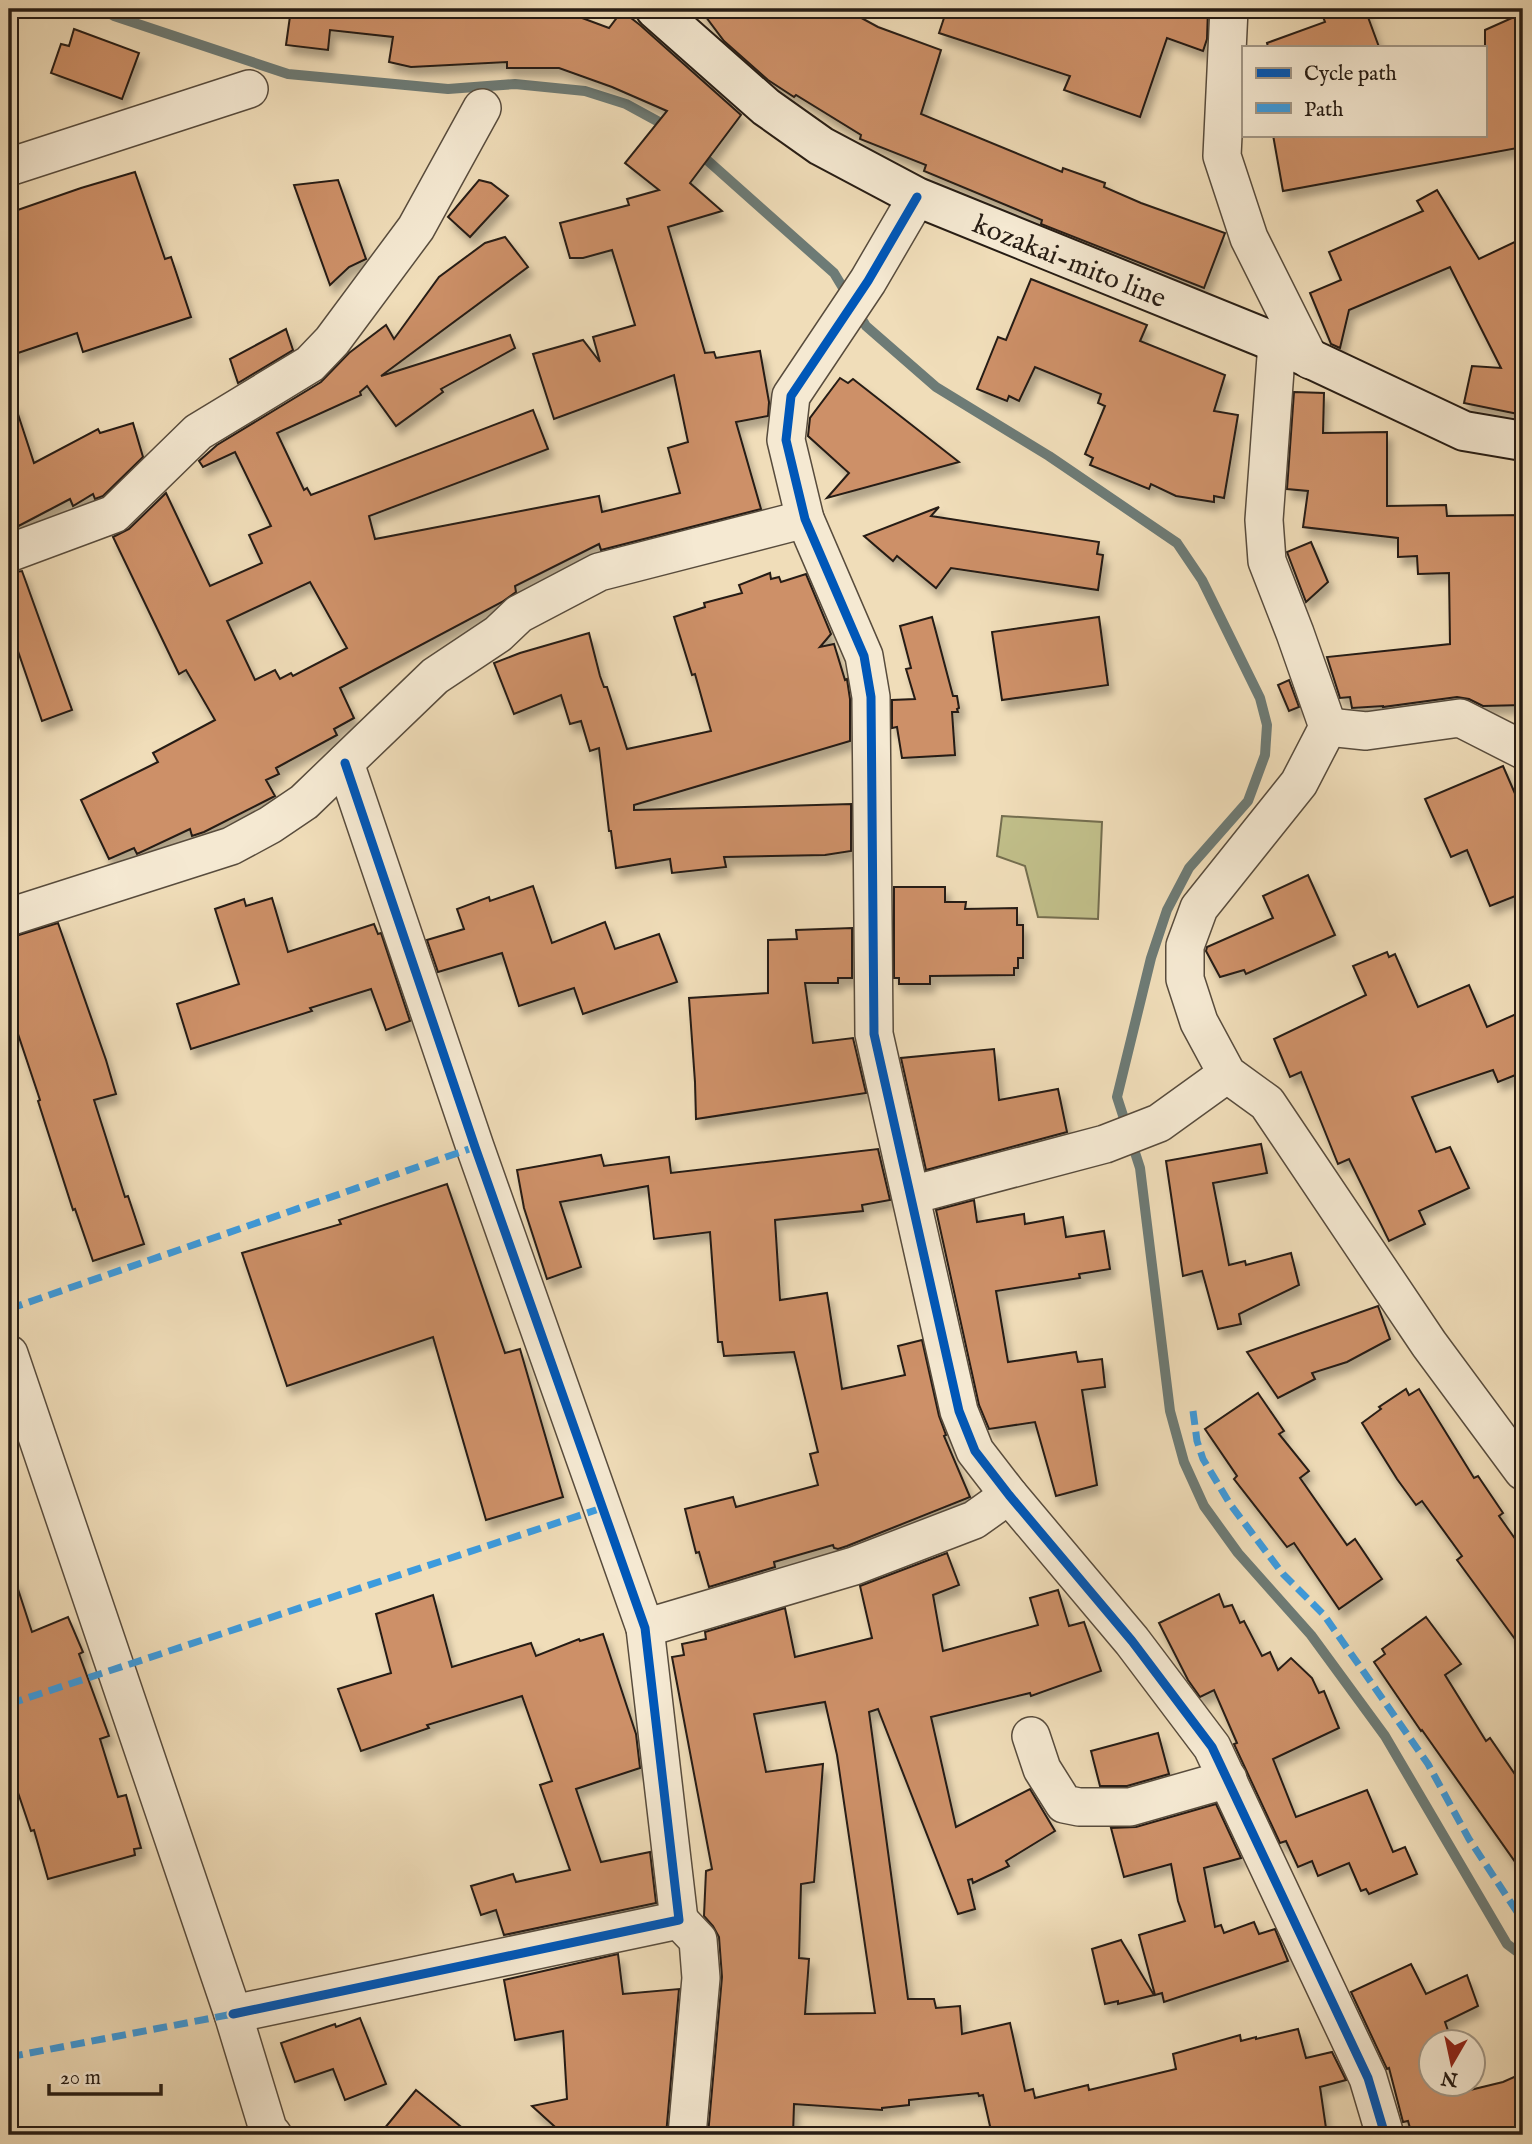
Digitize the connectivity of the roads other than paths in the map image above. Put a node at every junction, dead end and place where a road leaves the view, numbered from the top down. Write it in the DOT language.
graph roads {
  1 [pos="655,9"];
  2 [pos="1237,12"];
  3 [pos="249,89"];
  4 [pos="482,108"];
  5 [pos="9,167"];
  6 [pos="917,197"];
  7 [pos="1277,344"];
  8 [pos="1310,360"];
  9 [pos="1523,441"];
  10 [pos="805,519"];
  11 [pos="9,553"];
  12 [pos="1328,727"];
  13 [pos="1523,750"];
  14 [pos="345,763"];
  15 [pos="9,917"];
  16 [pos="1227,1073"];
  17 [pos="912,1195"];
  18 [pos="9,1354"];
  19 [pos="1523,1471"];
  20 [pos="1009,1495"];
  21 [pos="645,1628"];
  22 [pos="1031,1736"];
  23 [pos="1228,1779"];
  24 [pos="680,1920"];
  25 [pos="233,2014"];
  26 [pos="274,2135"];
  27 [pos="687,2135"];
  28 [pos="1385,2135"];
  1 -- 6 [label="main road, kozakai-mito line"];
  2 -- 8 [label="street"];
  3 -- 5 [label="street"];
  4 -- 11 [label="street"];
  6 -- 7 [label="main road, kozakai-mito line"];
  6 -- 10 [label="street"];
  7 -- 8 [label="main road, kozakai-mito line"];
  7 -- 12 [label="street"];
  8 -- 9 [label="main road, kozakai-mito line"];
  10 -- 14 [label="street"];
  10 -- 17 [label="street"];
  12 -- 13 [label="street"];
  12 -- 16 [label="street"];
  14 -- 15 [label="street"];
  14 -- 21 [label="street"];
  16 -- 17 [label="street"];
  16 -- 19 [label="street"];
  17 -- 20 [label="street"];
  18 -- 25 [label="street"];
  20 -- 21 [label="street"];
  20 -- 23 [label="street"];
  21 -- 24 [label="street"];
  22 -- 23 [label="street"];
  23 -- 28 [label="street"];
  24 -- 25 [label="street"];
  24 -- 27 [label="street"];
  25 -- 26 [label="street"];
}
